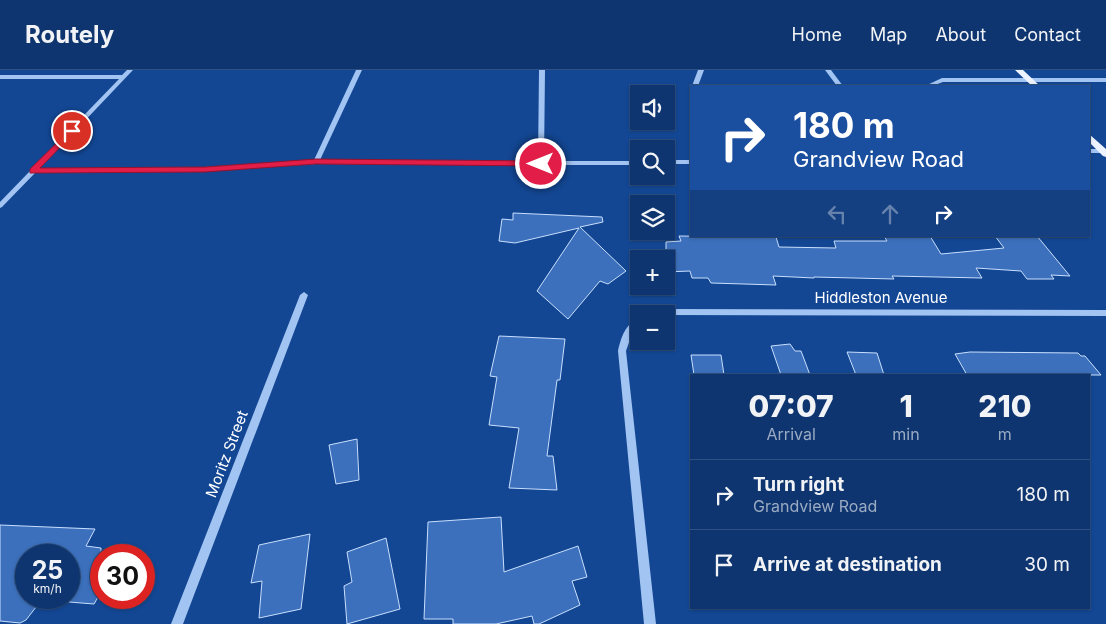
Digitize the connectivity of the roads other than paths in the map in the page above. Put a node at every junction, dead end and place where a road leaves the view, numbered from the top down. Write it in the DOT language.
graph roads {
  1 [pos="130,70"];
  2 [pos="359,70"];
  3 [pos="542,70"];
  4 [pos="701,70"];
  5 [pos="828,70"];
  6 [pos="1019,70"];
  7 [pos="0,77"];
  8 [pos="123,77"];
  9 [pos="1029,79"];
  10 [pos="1106,80"];
  11 [pos="694,85"];
  12 [pos="839,85"];
  13 [pos="930,85"];
  14 [pos="1035,85"];
  15 [pos="1090,138"];
  16 [pos="1090,151"];
  17 [pos="1105,152"];
  18 [pos="316,162"];
  19 [pos="675,162"];
  20 [pos="690,162"];
  21 [pos="630,163"];
  22 [pos="541,164"];
  23 [pos="33,171"];
  24 [pos="0,206"];
  25 [pos="304,295"];
  26 [pos="675,312"];
  27 [pos="1106,313"];
  28 [pos="630,330"];
  29 [pos="178,624"];
  30 [pos="650,624"];
  1 -- 8 [label="street"];
  2 -- 18 [label="street"];
  3 -- 22 [label="street"];
  4 -- 11 [label="street"];
  5 -- 12 [label="street"];
  6 -- 9 [label="main road"];
  7 -- 8 [label="street"];
  8 -- 23 [label="street"];
  9 -- 10 [label="street"];
  9 -- 13 [label="street"];
  9 -- 14 [label="main road"];
  15 -- 17 [label="main road"];
  16 -- 17 [label="street"];
  18 -- 22 [label="street"];
  18 -- 23 [label="street"];
  19 -- 20 [label="street"];
  21 -- 22 [label="street"];
  23 -- 24 [label="street"];
  25 -- 29 [label="street, Moritz Street"];
  26 -- 27 [label="street, Hiddleston Avenue"];
  28 -- 30 [label="street"];
}
